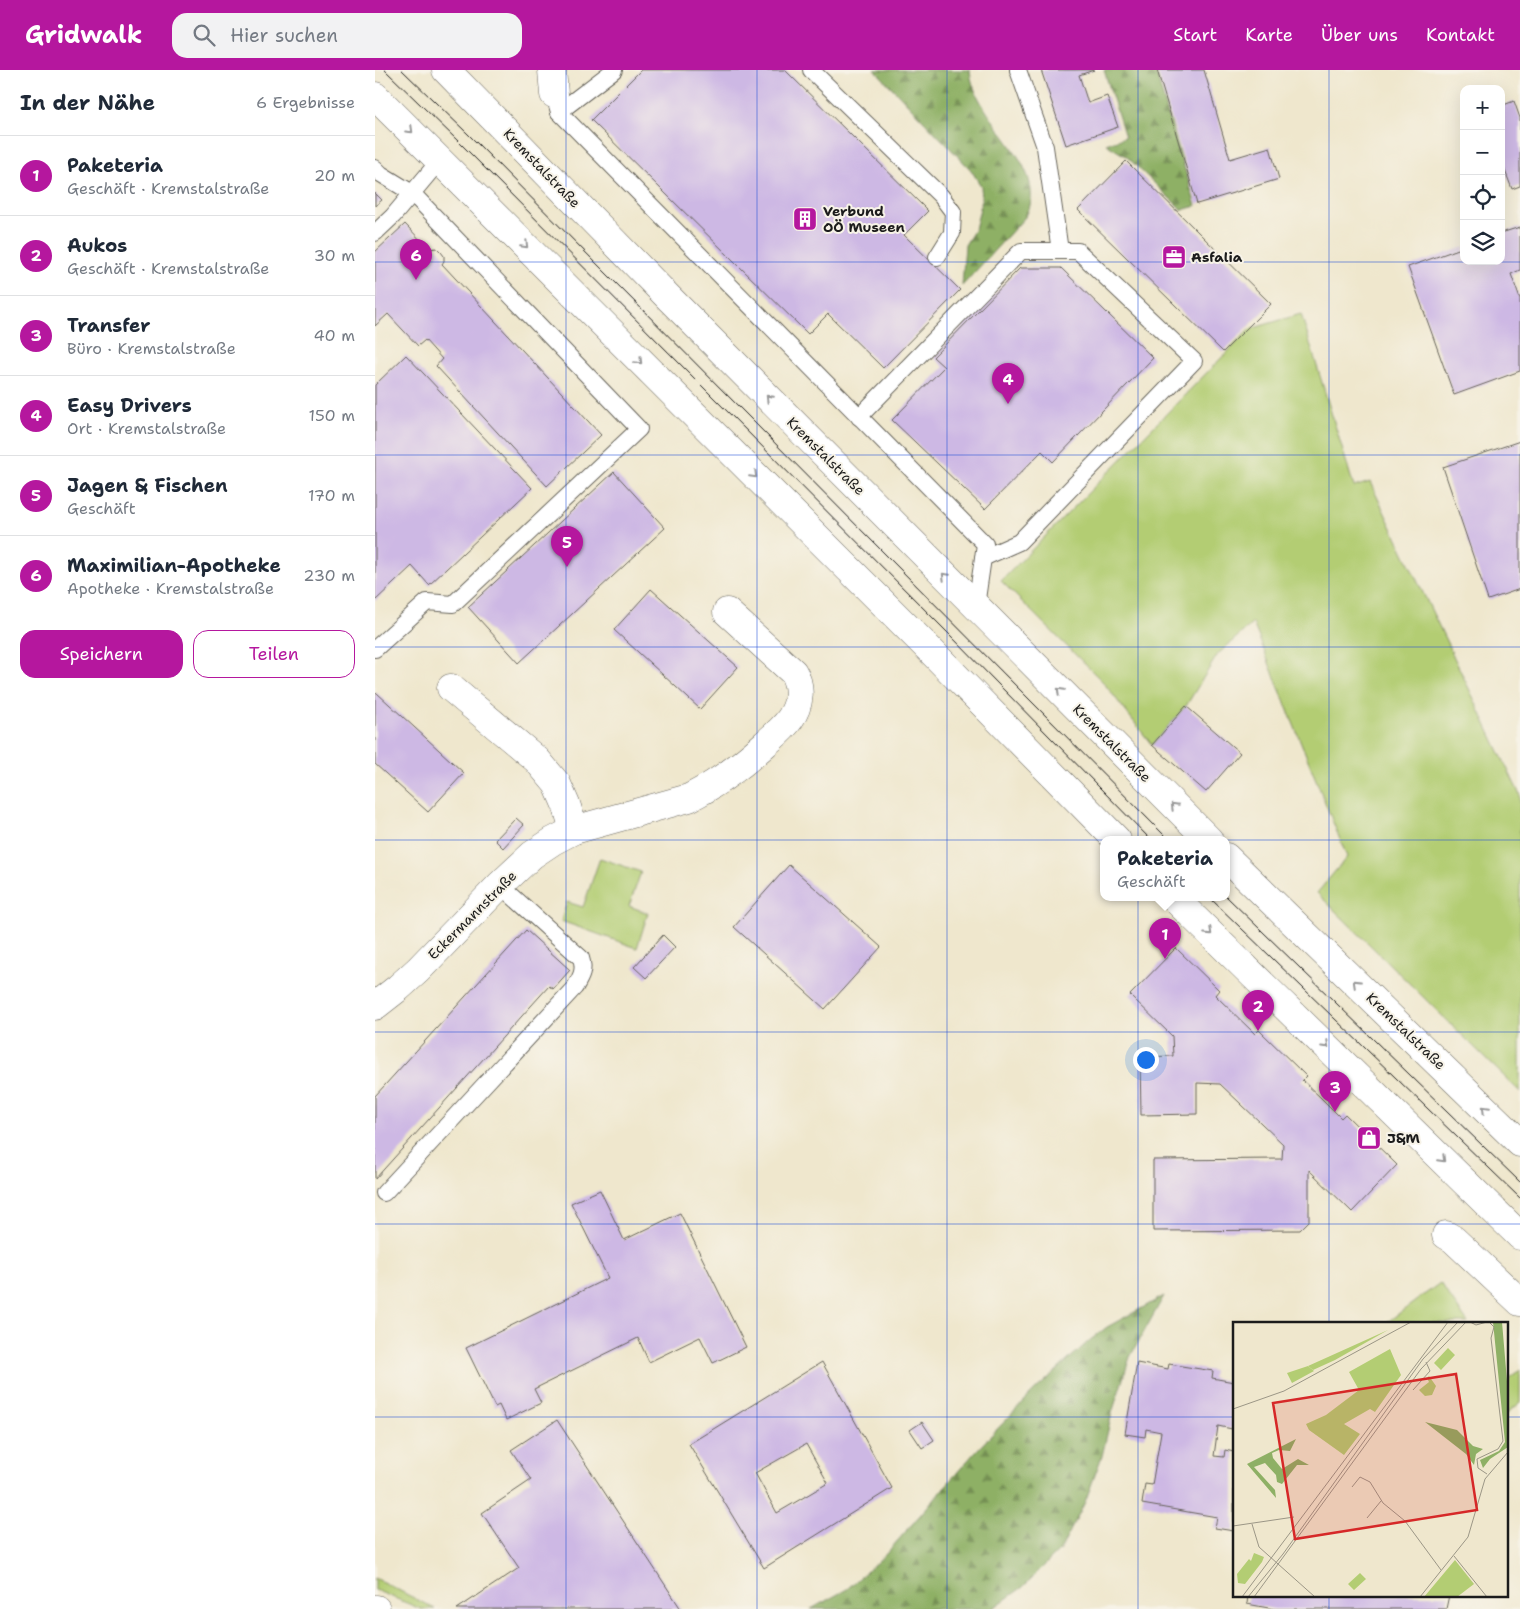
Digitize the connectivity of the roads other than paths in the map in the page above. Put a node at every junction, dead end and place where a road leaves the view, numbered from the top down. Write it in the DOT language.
graph roads {
  1 [pos="446,70"];
  2 [pos="613,70"];
  3 [pos="811,70"];
  4 [pos="1018,70"];
  5 [pos="555,92"];
  6 [pos="375,96"];
  7 [pos="440,160"];
  8 [pos="375,168"];
  9 [pos="412,193"];
  10 [pos="375,233"];
  11 [pos="1060,251"];
  12 [pos="937,257"];
  13 [pos="859,416"];
  14 [pos="983,558"];
  15 [pos="975,606"];
  16 [pos="727,612"];
  17 [pos="375,649"];
  18 [pos="451,688"];
  19 [pos="574,830"];
  20 [pos="1113,836"];
  21 [pos="1205,836"];
  22 [pos="1230,861"];
  23 [pos="500,885"];
  24 [pos="1177,901"];
  25 [pos="375,1006"];
  26 [pos="1520,1143"];
  27 [pos="384,1192"];
  28 [pos="1446,1235"];
  29 [pos="1520,1236"];
  30 [pos="1520,1302"];
  15 -- 1 [label="main road, Kremstalstraße, one-way"];
  2 -- 5 [label="lane"];
  3 -- 12 [label="lane"];
  4 -- 11 [label="lane"];
  5 -- 13 [label="lane"];
  6 -- 7 [label="main road, one-way"];
  7 -- 9 [label="lane"];
  7 -- 20 [label="main road, one-way"];
  8 -- 9 [label="lane"];
  9 -- 10 [label="lane"];
  9 -- 17 [label="lane"];
  11 -- 13 [label="lane"];
  11 -- 14 [label="lane"];
  13 -- 14 [label="lane"];
  14 -- 15 [label="lane"];
  21 -- 15 [label="main road, Kremstalstraße, one-way"];
  16 -- 19 [label="main road, Eckermannstraße"];
  18 -- 19 [label="main road"];
  19 -- 23 [label="main road, Eckermannstraße"];
  26 -- 22 [label="main road, Kremstalstraße, one-way"];
  23 -- 25 [label="main road, Eckermannstraße"];
  23 -- 27 [label="lane"];
  24 -- 29 [label="main road, one-way"];
  28 -- 30 [label="main road"];
}
